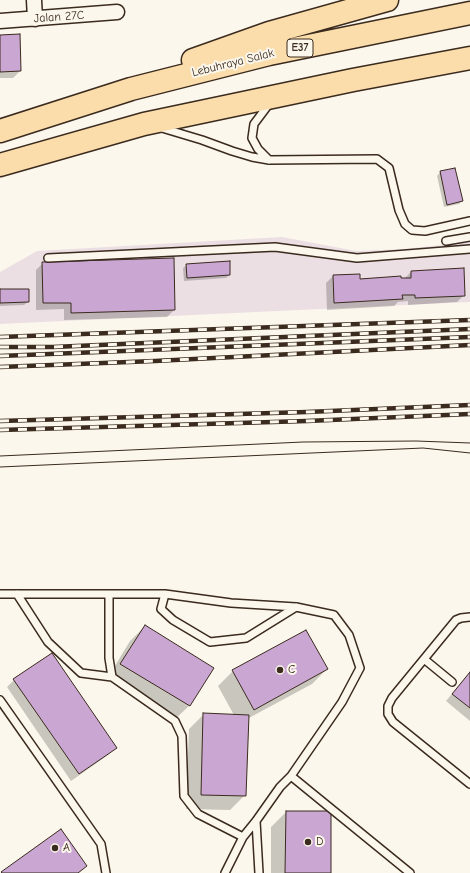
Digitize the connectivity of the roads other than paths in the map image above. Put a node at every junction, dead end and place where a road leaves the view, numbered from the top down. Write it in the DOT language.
graph roads {
  1 [pos="34,0"];
  2 [pos="387,0"];
  3 [pos="117,12"];
  4 [pos="470,13"];
  5 [pos="35,19"];
  6 [pos="0,21"];
  7 [pos="470,58"];
  8 [pos="470,62"];
  9 [pos="439,63"];
  10 [pos="130,89"];
  11 [pos="275,96"];
  12 [pos="144,124"];
  13 [pos="0,131"];
  14 [pos="269,160"];
  15 [pos="0,165"];
  16 [pos="470,221"];
  17 [pos="470,237"];
  18 [pos="446,241"];
  19 [pos="470,249"];
  20 [pos="48,258"];
  21 [pos="0,594"];
  22 [pos="17,594"];
  23 [pos="109,594"];
  24 [pos="165,594"];
  25 [pos="296,607"];
  26 [pos="470,617"];
  27 [pos="424,659"];
  28 [pos="112,677"];
  29 [pos="452,682"];
  30 [pos="0,700"];
  31 [pos="291,776"];
  32 [pos="470,784"];
  33 [pos="256,821"];
  34 [pos="243,837"];
  35 [pos="106,873"];
  36 [pos="225,873"];
  37 [pos="259,873"];
  38 [pos="410,873"];
  1 -- 5 [label="street"];
  2 -- 10 [label="highway"];
  3 -- 5 [label="street, Jalan 27C"];
  4 -- 10 [label="highway, Lebuhraya Salak / E37"];
  5 -- 6 [label="street, Jalan 27C"];
  7 -- 9 [label="highway"];
  8 -- 9 [label="highway"];
  9 -- 11 [label="highway"];
  10 -- 13 [label="highway, Lebuhraya Salak / E37"];
  11 -- 12 [label="highway"];
  11 -- 14 [label="lane"];
  12 -- 14 [label="lane"];
  12 -- 15 [label="highway"];
  14 -- 16 [label="lane"];
  17 -- 18 [label="lane"];
  19 -- 20 [label="lane"];
  21 -- 22 [label="lane"];
  22 -- 23 [label="lane"];
  22 -- 28 [label="lane"];
  23 -- 24 [label="lane"];
  23 -- 28 [label="lane"];
  24 -- 25 [label="lane"];
  24 -- 25 [label="lane"];
  25 -- 31 [label="lane"];
  26 -- 27 [label="lane"];
  27 -- 29 [label="lane"];
  27 -- 32 [label="lane"];
  28 -- 34 [label="lane"];
  30 -- 35 [label="lane"];
  31 -- 33 [label="lane"];
  31 -- 38 [label="lane"];
  33 -- 34 [label="lane"];
  33 -- 37 [label="lane"];
  34 -- 36 [label="lane"];
}
